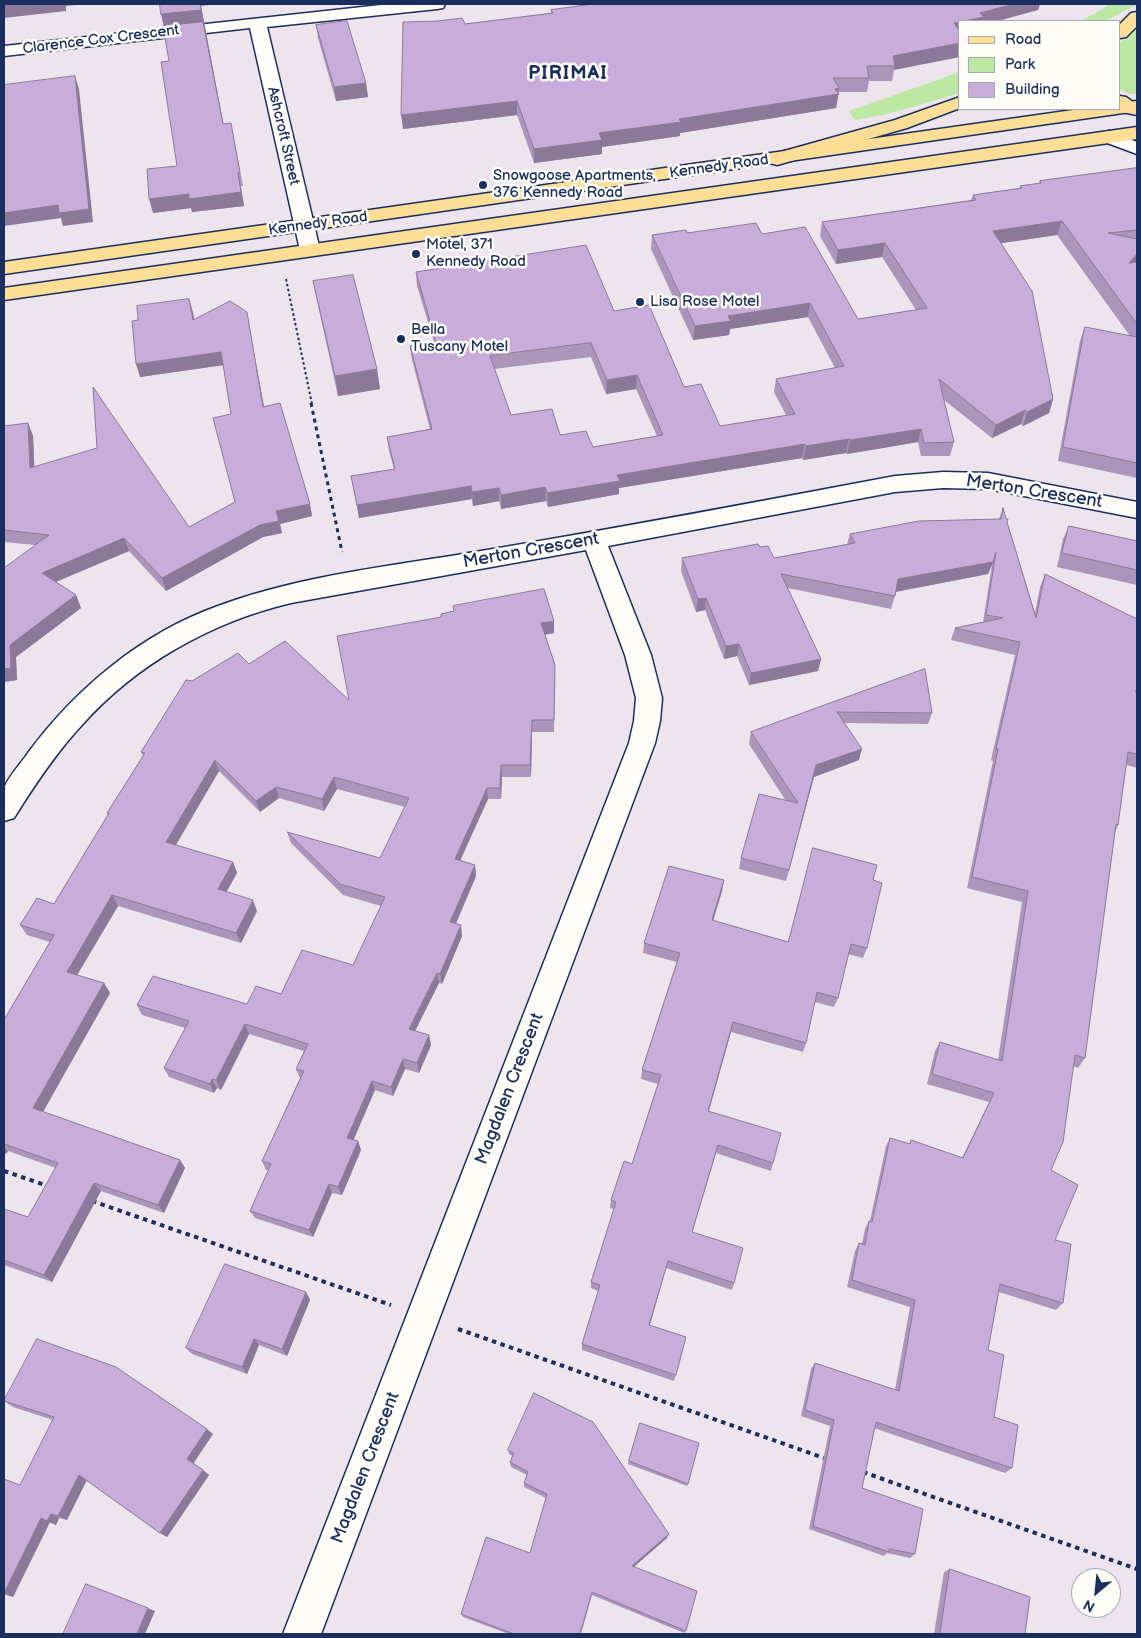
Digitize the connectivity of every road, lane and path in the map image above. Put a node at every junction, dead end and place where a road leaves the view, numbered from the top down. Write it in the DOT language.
graph roads {
  1 [pos="437,4"];
  2 [pos="1137,17"];
  3 [pos="1121,21"];
  4 [pos="257,22"];
  5 [pos="1121,32"];
  6 [pos="4,51"];
  7 [pos="958,103"];
  8 [pos="1104,110"];
  9 [pos="1137,133"];
  10 [pos="1109,137"];
  11 [pos="1137,148"];
  12 [pos="777,158"];
  13 [pos="304,226"];
  14 [pos="310,250"];
  15 [pos="280,254"];
  16 [pos="4,268"];
  17 [pos="4,294"];
  18 [pos="1137,510"];
  19 [pos="594,540"];
  20 [pos="355,581"];
  21 [pos="14,777"];
  22 [pos="4,810"];
  23 [pos="4,1171"];
  24 [pos="51,1187"];
  25 [pos="89,1200"];
  26 [pos="424,1316"];
  27 [pos="834,1461"];
  28 [pos="853,1468"];
  29 [pos="1137,1569"];
  30 [pos="302,1634"];
  1 -- 4 [label="street, Clarence Cox Crescent"];
  2 -- 3 [label="main road"];
  2 -- 5 [label="main road"];
  4 -- 6 [label="street, Clarence Cox Crescent"];
  4 -- 13 [label="street, Ashcroft Street"];
  7 -- 12 [label="main road"];
  8 -- 12 [label="main road, Kennedy Road"];
  9 -- 10 [label="main road, Kennedy Road"];
  10 -- 11 [label="street"];
  10 -- 14 [label="main road, Kennedy Road"];
  12 -- 13 [label="main road, Kennedy Road"];
  13 -- 14 [label="street, Ashcroft Street"];
  13 -- 16 [label="main road, Kennedy Road"];
  14 -- 15 [label="main road, Kennedy Road"];
  15 -- 17 [label="main road, Kennedy Road"];
  15 -- 20 [label="path"];
  18 -- 19 [label="street, Merton Crescent"];
  19 -- 20 [label="street, Merton Crescent"];
  19 -- 26 [label="street, Magdalen Crescent"];
  20 -- 21 [label="street, Merton Crescent"];
  21 -- 22 [label="street, Merton Crescent"];
  23 -- 24 [label="path"];
  25 -- 26 [label="path"];
  26 -- 27 [label="path"];
  26 -- 30 [label="street, Magdalen Crescent"];
  28 -- 29 [label="path"];
}
